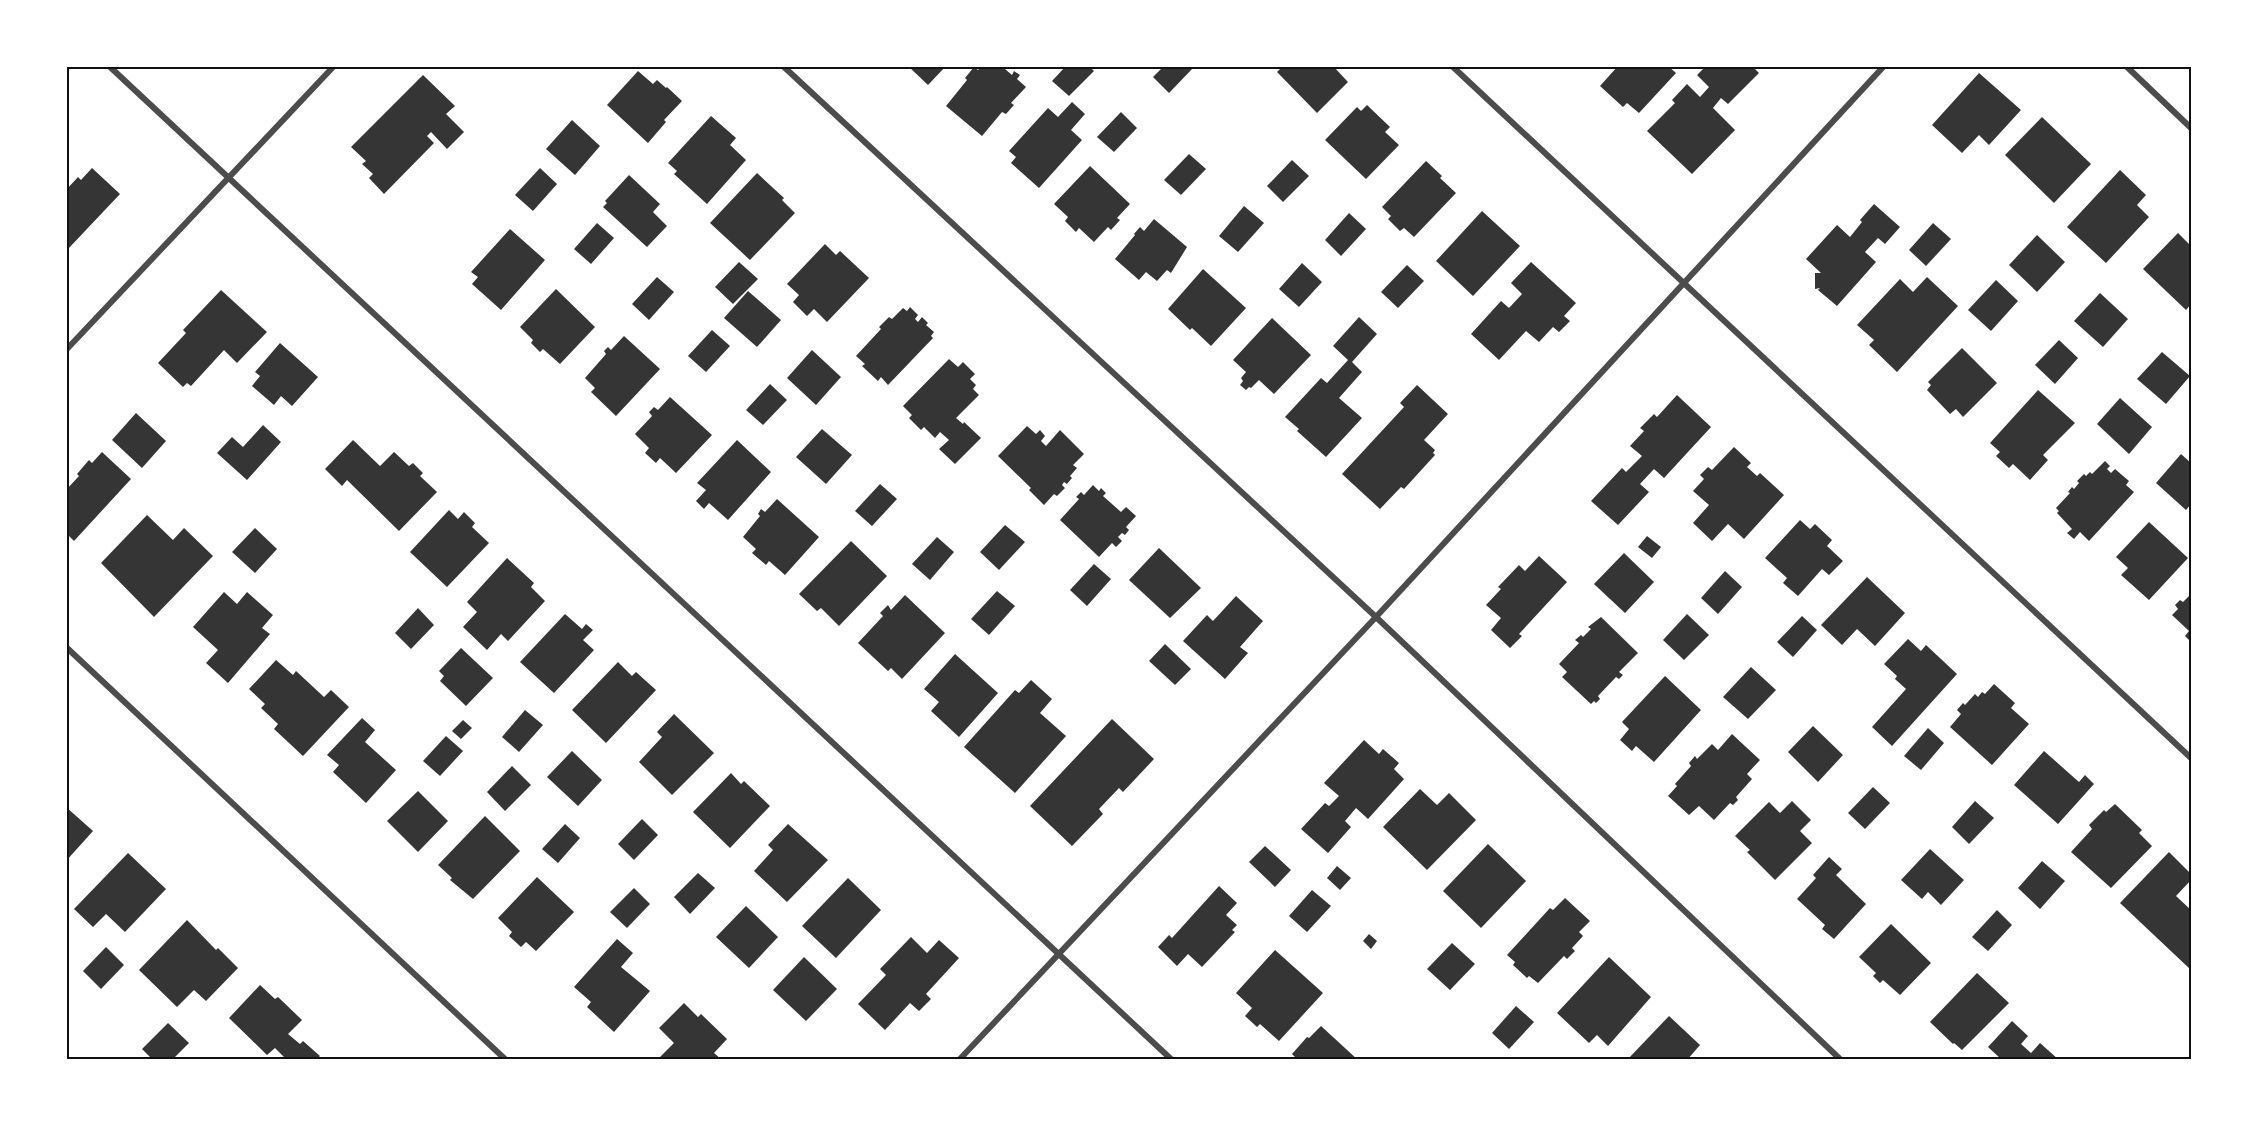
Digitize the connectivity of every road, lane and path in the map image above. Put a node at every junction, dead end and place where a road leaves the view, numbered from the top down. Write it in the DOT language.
graph roads {
  1 [pos="110,66"];
  2 [pos="334,66"];
  3 [pos="785,66"];
  4 [pos="1452,66"];
  5 [pos="1884,66"];
  6 [pos="2126,66"];
  7 [pos="2191,128"];
  8 [pos="228,178"];
  9 [pos="1683,283"];
  10 [pos="66,350"];
  11 [pos="1376,617"];
  12 [pos="66,647"];
  13 [pos="2191,758"];
  14 [pos="1058,953"];
  15 [pos="506,1060"];
  16 [pos="959,1060"];
  17 [pos="1172,1060"];
  18 [pos="1841,1060"];
  1 -- 8 [label="street"];
  2 -- 8 [label="street"];
  3 -- 11 [label="street"];
  4 -- 9 [label="street"];
  5 -- 9 [label="street"];
  6 -- 7 [label="street"];
  8 -- 10 [label="street"];
  8 -- 14 [label="street"];
  9 -- 11 [label="street"];
  9 -- 13 [label="street"];
  11 -- 14 [label="street"];
  11 -- 18 [label="street"];
  12 -- 15 [label="street"];
  14 -- 16 [label="street"];
  14 -- 17 [label="street"];
}
